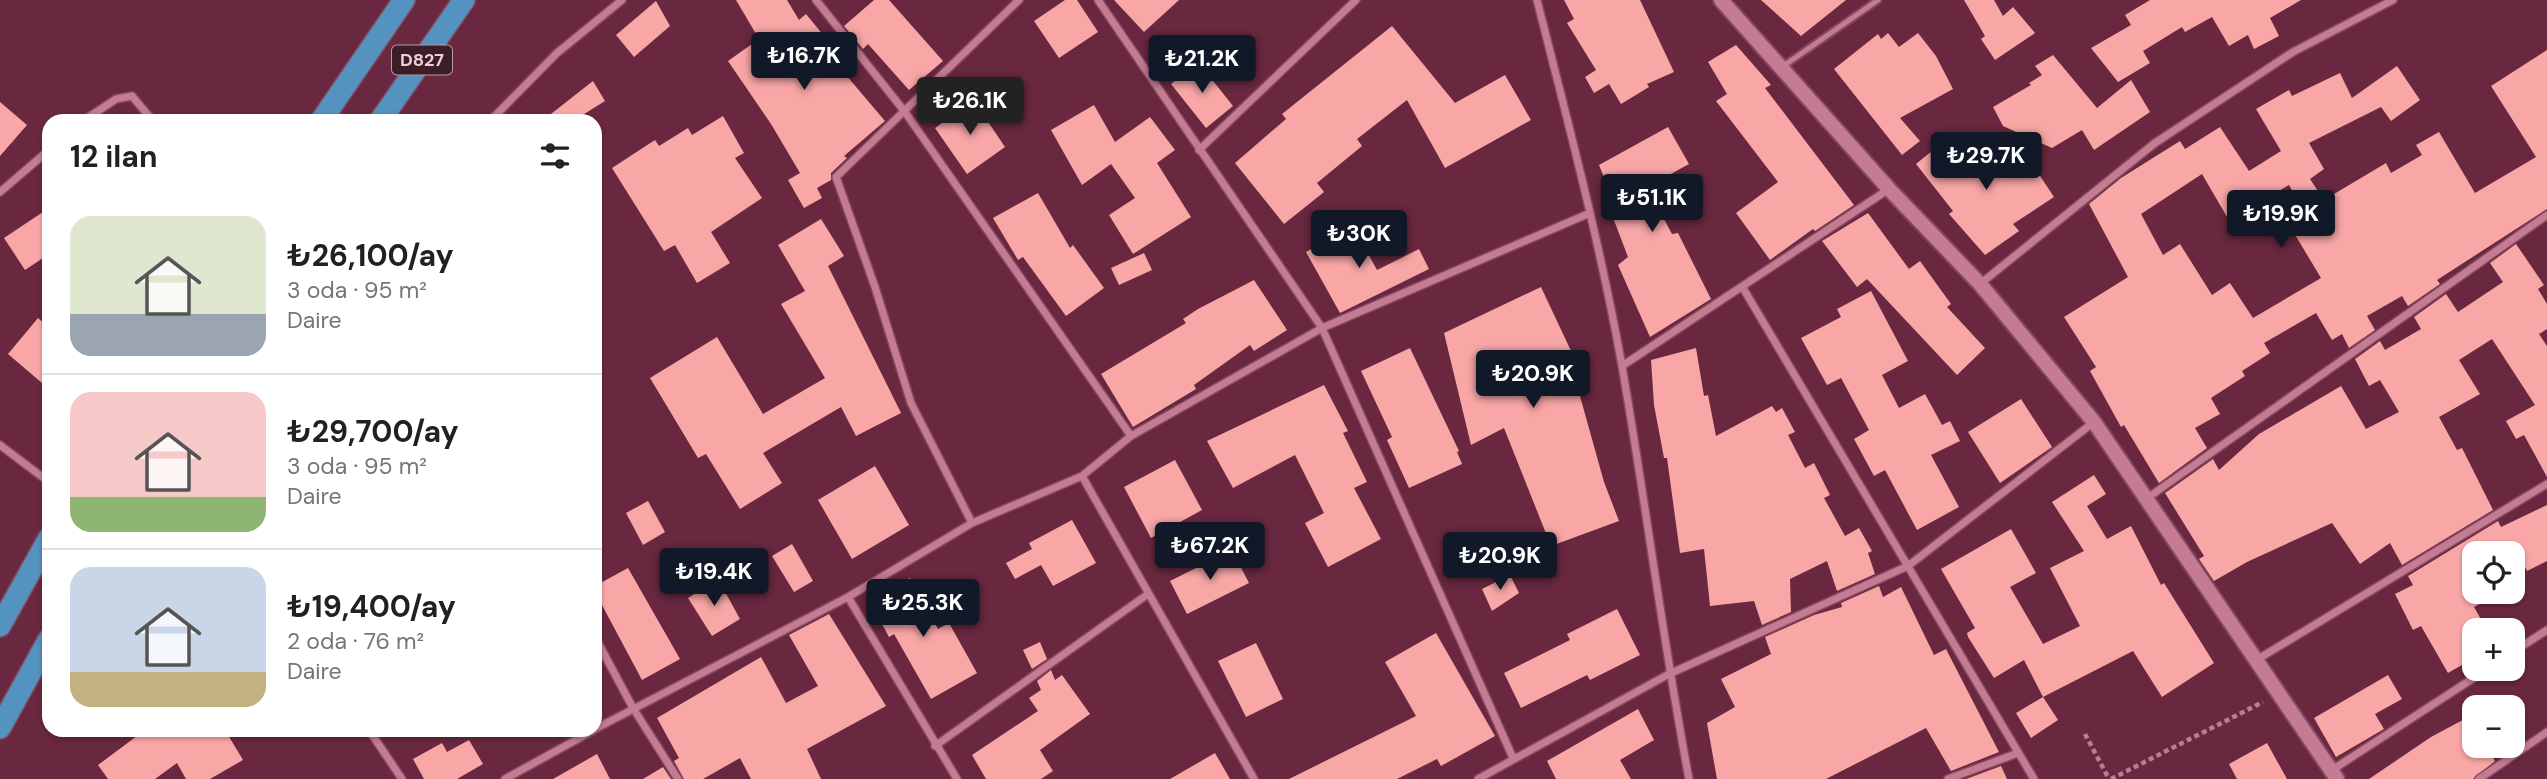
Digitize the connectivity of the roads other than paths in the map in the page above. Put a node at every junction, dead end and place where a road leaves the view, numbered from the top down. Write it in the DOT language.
graph roads {
  1 [pos="404,0"];
  2 [pos="464,0"];
  3 [pos="622,0"];
  4 [pos="816,0"];
  5 [pos="1019,0"];
  6 [pos="1098,0"];
  7 [pos="1356,0"];
  8 [pos="1537,0"];
  9 [pos="1721,0"];
  10 [pos="1878,0"];
  11 [pos="2393,0"];
  12 [pos="1782,67"];
  13 [pos="905,112"];
  14 [pos="94,114"];
  15 [pos="147,114"];
  16 [pos="326,114"];
  17 [pos="385,114"];
  18 [pos="497,114"];
  19 [pos="1199,150"];
  20 [pos="42,156"];
  21 [pos="1889,189"];
  22 [pos="0,192"];
  23 [pos="1590,213"];
  24 [pos="2547,215"];
  25 [pos="1980,284"];
  26 [pos="1743,288"];
  27 [pos="1322,328"];
  28 [pos="1622,366"];
  29 [pos="2094,422"];
  30 [pos="1131,436"];
  31 [pos="0,445"];
  32 [pos="1082,476"];
  33 [pos="42,477"];
  34 [pos="2547,484"];
  35 [pos="2147,499"];
  36 [pos="972,523"];
  37 [pos="42,550"];
  38 [pos="1908,566"];
  39 [pos="1148,594"];
  40 [pos="848,597"];
  41 [pos="0,625"];
  42 [pos="2547,630"];
  43 [pos="2525,644"];
  44 [pos="602,650"];
  45 [pos="42,652"];
  46 [pos="2258,659"];
  47 [pos="1669,674"];
  48 [pos="2470,681"];
  49 [pos="633,708"];
  50 [pos="602,725"];
  51 [pos="0,728"];
  52 [pos="2547,732"];
  53 [pos="374,737"];
  54 [pos="580,737"];
  55 [pos="935,746"];
  56 [pos="2018,753"];
  57 [pos="1513,758"];
  58 [pos="2334,775"];
  59 [pos="402,779"];
  60 [pos="505,779"];
  61 [pos="678,779"];
  62 [pos="957,779"];
  63 [pos="1254,779"];
  64 [pos="1478,779"];
  65 [pos="1689,779"];
  66 [pos="1948,779"];
  67 [pos="2035,779"];
  68 [pos="2479,779"];
  1 -- 16 [label="highway, D827"];
  2 -- 17 [label="highway, D827"];
  3 -- 18 [label="street"];
  4 -- 13 [label="street"];
  5 -- 13 [label="street"];
  6 -- 19 [label="street"];
  7 -- 19 [label="street"];
  8 -- 23 [label="street"];
  9 -- 12 [label="main road"];
  10 -- 12 [label="lane"];
  11 -- 25 [label="street"];
  12 -- 21 [label="main road"];
  13 -- 30 [label="street"];
  13 -- 36 [label="street"];
  14 -- 15 [label="street"];
  19 -- 27 [label="street"];
  20 -- 22 [label="street"];
  21 -- 25 [label="main road"];
  21 -- 26 [label="street"];
  23 -- 27 [label="street"];
  23 -- 28 [label="street"];
  24 -- 35 [label="street"];
  25 -- 29 [label="main road"];
  26 -- 28 [label="street"];
  26 -- 38 [label="street"];
  27 -- 30 [label="street"];
  27 -- 57 [label="street"];
  28 -- 47 [label="street"];
  29 -- 35 [label="main road"];
  29 -- 38 [label="street"];
  30 -- 32 [label="street"];
  31 -- 33 [label="street"];
  32 -- 36 [label="street"];
  32 -- 39 [label="street"];
  34 -- 46 [label="street"];
  35 -- 46 [label="main road"];
  36 -- 40 [label="street"];
  37 -- 41 [label="highway"];
  38 -- 47 [label="street"];
  38 -- 56 [label="street"];
  39 -- 55 [label="street"];
  39 -- 63 [label="street"];
  40 -- 49 [label="street"];
  40 -- 55 [label="street"];
  42 -- 43 [label="street"];
  44 -- 49 [label="street"];
  45 -- 51 [label="highway"];
  46 -- 58 [label="main road"];
  47 -- 57 [label="street"];
  47 -- 65 [label="street"];
  48 -- 58 [label="street"];
  49 -- 50 [label="street"];
  49 -- 61 [label="street"];
  52 -- 68 [label="street"];
  53 -- 59 [label="street"];
  54 -- 60 [label="street"];
  55 -- 62 [label="street"];
  56 -- 66 [label="street"];
  56 -- 67 [label="street"];
  57 -- 64 [label="street"];
}
